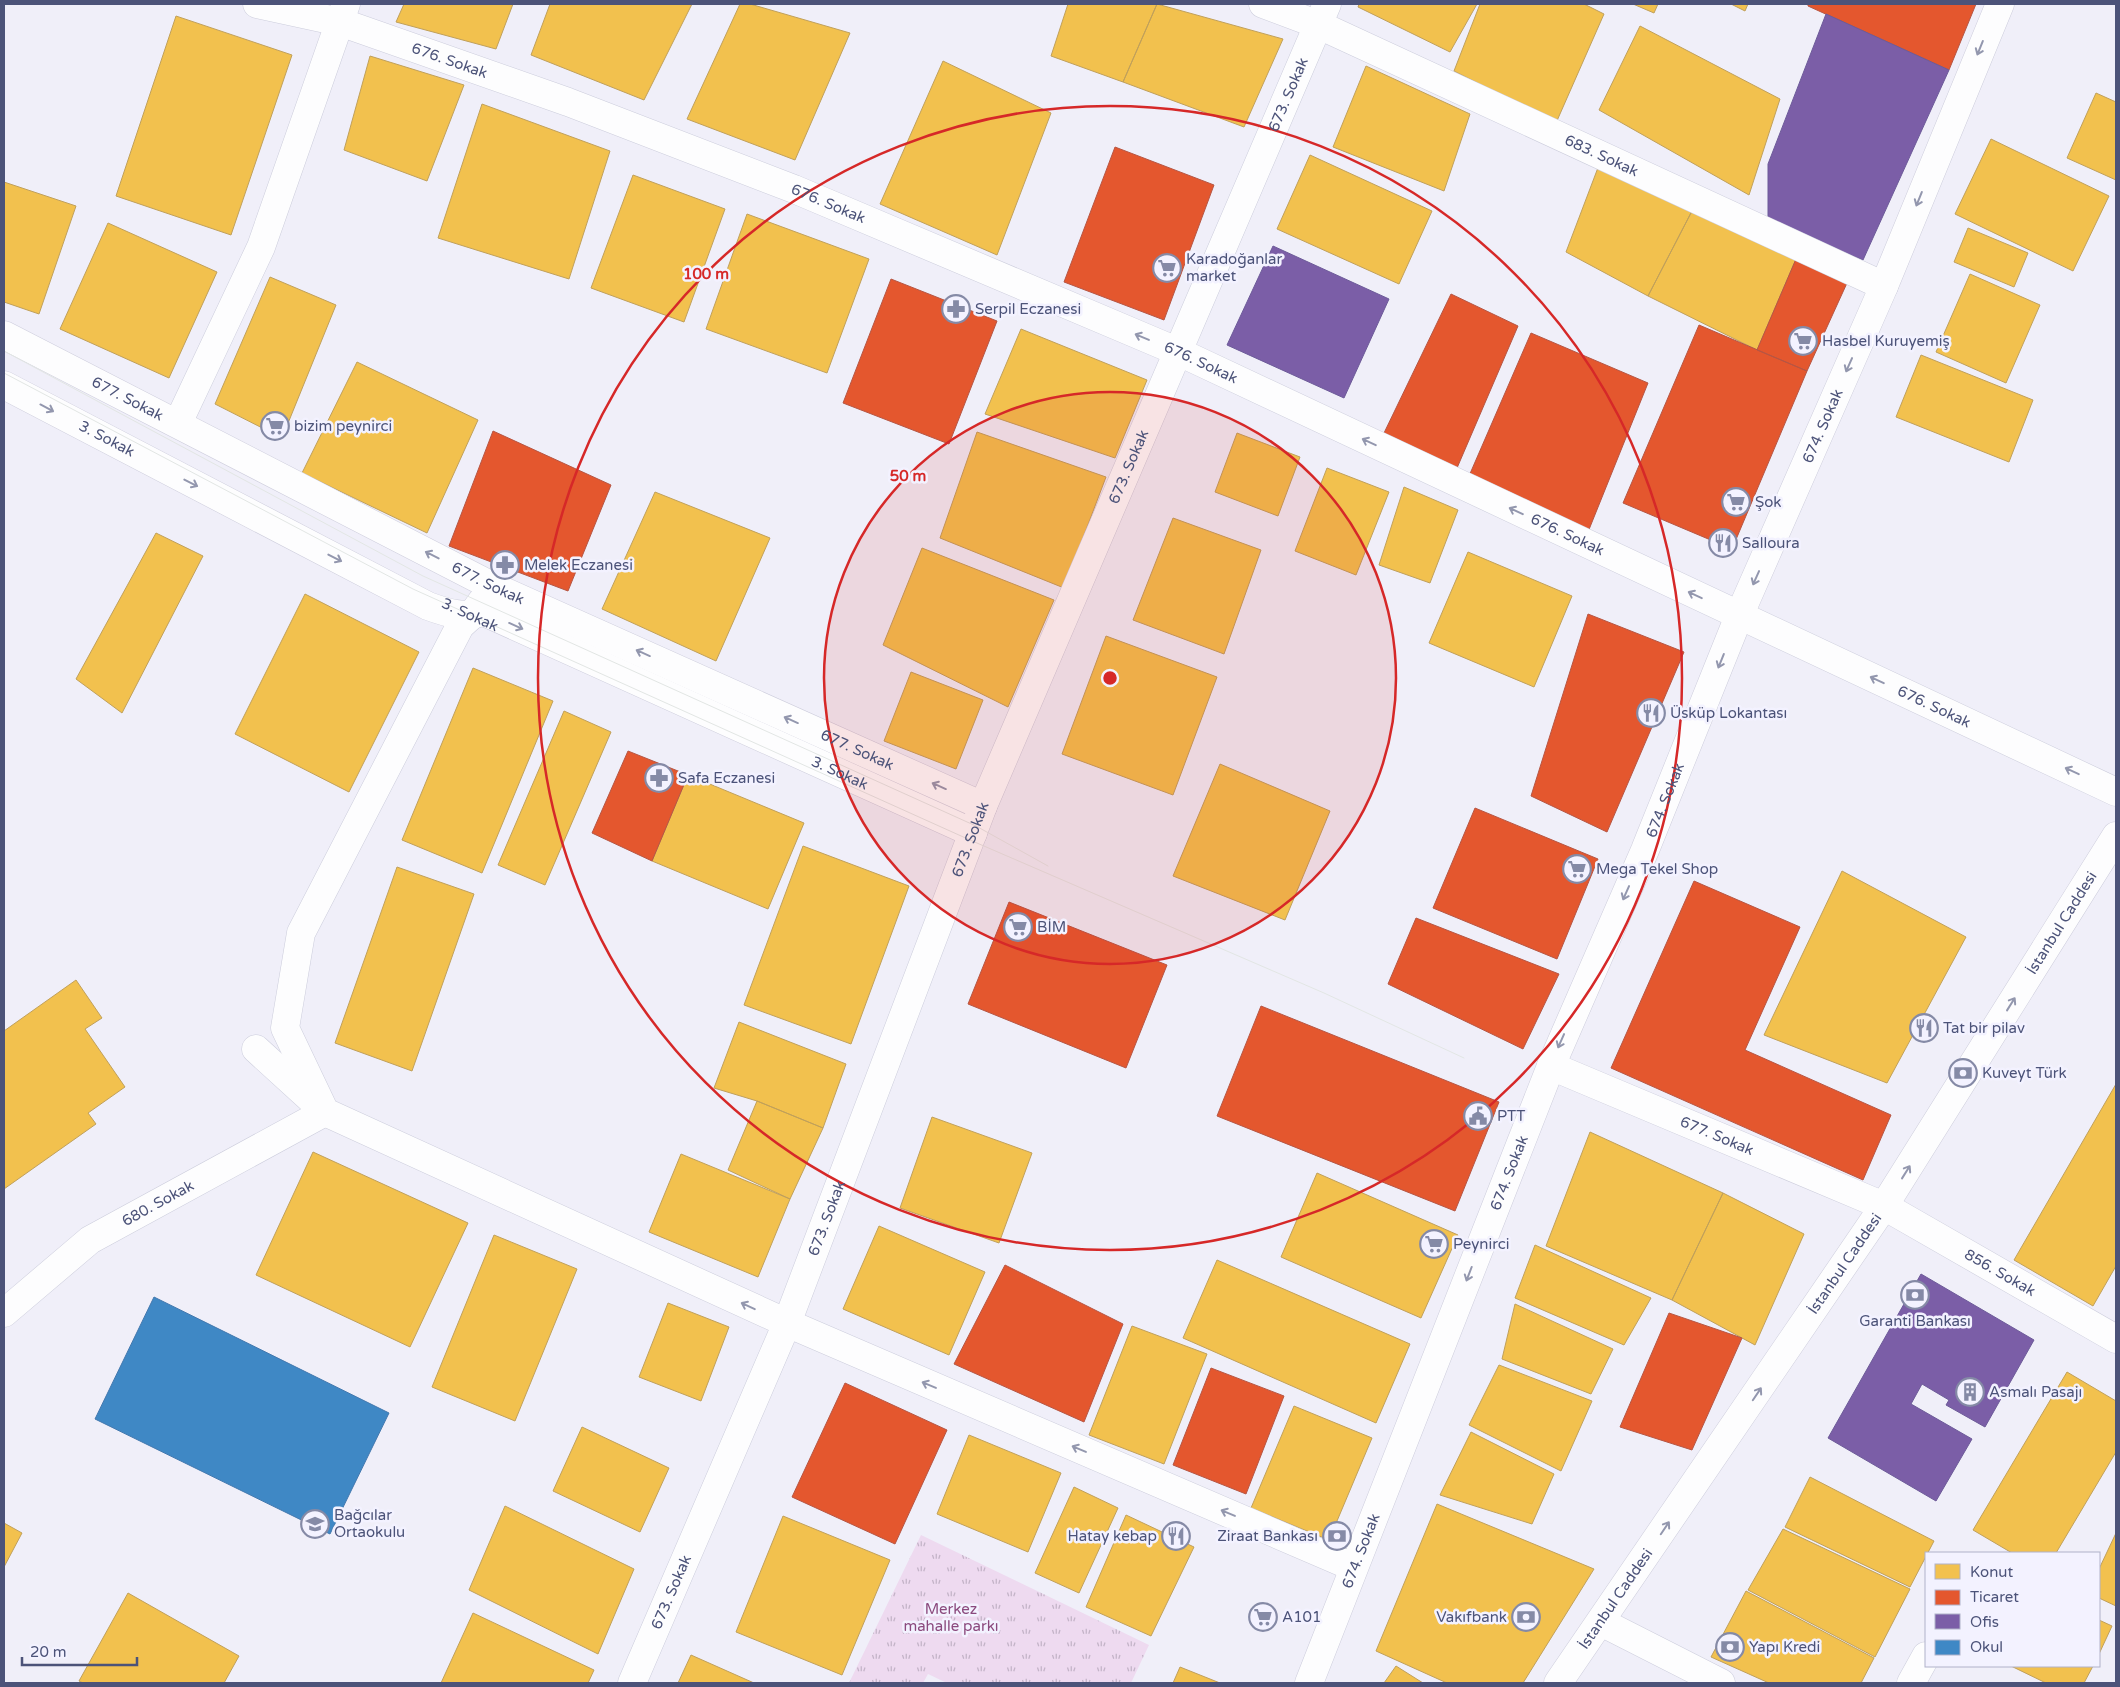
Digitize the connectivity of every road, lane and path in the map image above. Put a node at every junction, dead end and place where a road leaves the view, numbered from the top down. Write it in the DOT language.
graph roads {
  1 [pos="257,4"];
  2 [pos="1263,4"];
  3 [pos="2000,4"];
  4 [pos="343,13"];
  5 [pos="1323,15"];
  6 [pos="1884,286"];
  7 [pos="4,335"];
  8 [pos="1178,352"];
  9 [pos="4,385"];
  10 [pos="178,423"];
  11 [pos="492,586"];
  12 [pos="471,616"];
  13 [pos="1739,616"];
  14 [pos="2116,792"];
  15 [pos="984,806"];
  16 [pos="973,834"];
  17 [pos="2116,836"];
  18 [pos="256,1049"];
  19 [pos="1551,1066"];
  20 [pos="325,1112"];
  21 [pos="1884,1206"];
  22 [pos="4,1313"];
  23 [pos="787,1323"];
  24 [pos="2116,1339"];
  25 [pos="1353,1567"];
  26 [pos="1601,1622"];
  27 [pos="1925,1658"];
  28 [pos="632,1683"];
  29 [pos="1309,1683"];
  30 [pos="1558,1683"];
  31 [pos="1721,1683"];
  32 [pos="1911,1683"];
  1 -- 4 [label="street, 676. Sokak"];
  2 -- 5 [label="street, 683. Sokak"];
  3 -- 6 [label="street, 674. Sokak, one-way"];
  8 -- 4 [label="street, 676. Sokak, one-way"];
  4 -- 10 [label="street"];
  5 -- 6 [label="street, 683. Sokak"];
  5 -- 8 [label="street, 673. Sokak"];
  6 -- 13 [label="street, 674. Sokak, one-way"];
  7 -- 10 [label="street, 677. Sokak"];
  13 -- 8 [label="street, 676. Sokak, one-way"];
  8 -- 15 [label="street, 673. Sokak"];
  9 -- 12 [label="street, 3. Sokak, one-way"];
  11 -- 10 [label="street, 677. Sokak, one-way"];
  11 -- 12 [label="street"];
  15 -- 11 [label="street, 677. Sokak, one-way"];
  12 -- 16 [label="street, 3. Sokak, one-way"];
  12 -- 20 [label="street"];
  14 -- 13 [label="street, 676. Sokak, one-way"];
  13 -- 19 [label="street, 674. Sokak, one-way"];
  15 -- 16 [label="street, 673. Sokak"];
  16 -- 23 [label="street, 673. Sokak"];
  21 -- 17 [label="street, İstanbul Caddesi, one-way"];
  18 -- 20 [label="street"];
  19 -- 21 [label="street, 677. Sokak"];
  19 -- 25 [label="street, 674. Sokak, one-way"];
  20 -- 22 [label="street, 680. Sokak"];
  23 -- 20 [label="street, one-way"];
  21 -- 24 [label="street, 856. Sokak"];
  26 -- 21 [label="street, İstanbul Caddesi, one-way"];
  25 -- 23 [label="street, one-way"];
  23 -- 28 [label="street, 673. Sokak"];
  25 -- 29 [label="street, 674. Sokak"];
  26 -- 30 [label="street, İstanbul Caddesi"];
  26 -- 31 [label="street"];
  27 -- 32 [label="street"];
}
